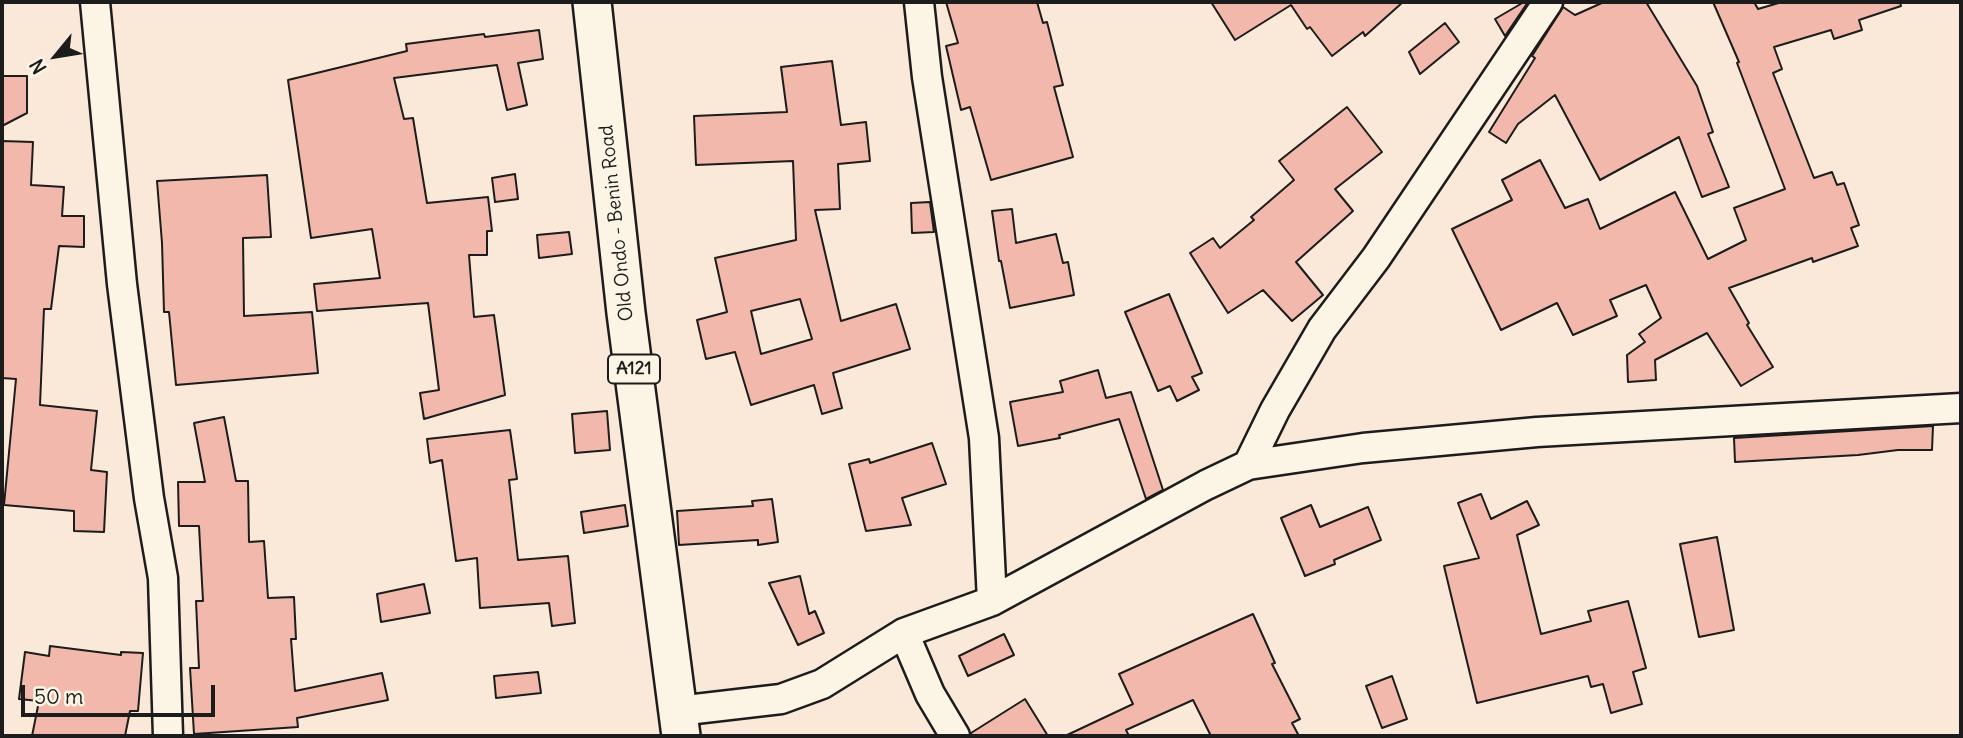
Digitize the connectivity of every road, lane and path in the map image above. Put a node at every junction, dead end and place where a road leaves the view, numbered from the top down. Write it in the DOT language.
graph roads {
  1 [pos="95,2"];
  2 [pos="592,2"];
  3 [pos="919,2"];
  4 [pos="1548,2"];
  5 [pos="1961,408"];
  6 [pos="1248,465"];
  7 [pos="992,601"];
  8 [pos="904,633"];
  9 [pos="679,724"];
  10 [pos="168,736"];
  11 [pos="955,736"];
  1 -- 10 [label="street"];
  2 -- 9 [label="main road, Old Ondo - Benin Road / A121"];
  3 -- 7 [label="street"];
  4 -- 6 [label="street"];
  5 -- 6 [label="street"];
  6 -- 7 [label="street"];
  7 -- 8 [label="street"];
  8 -- 9 [label="street"];
  8 -- 11 [label="street"];
}
